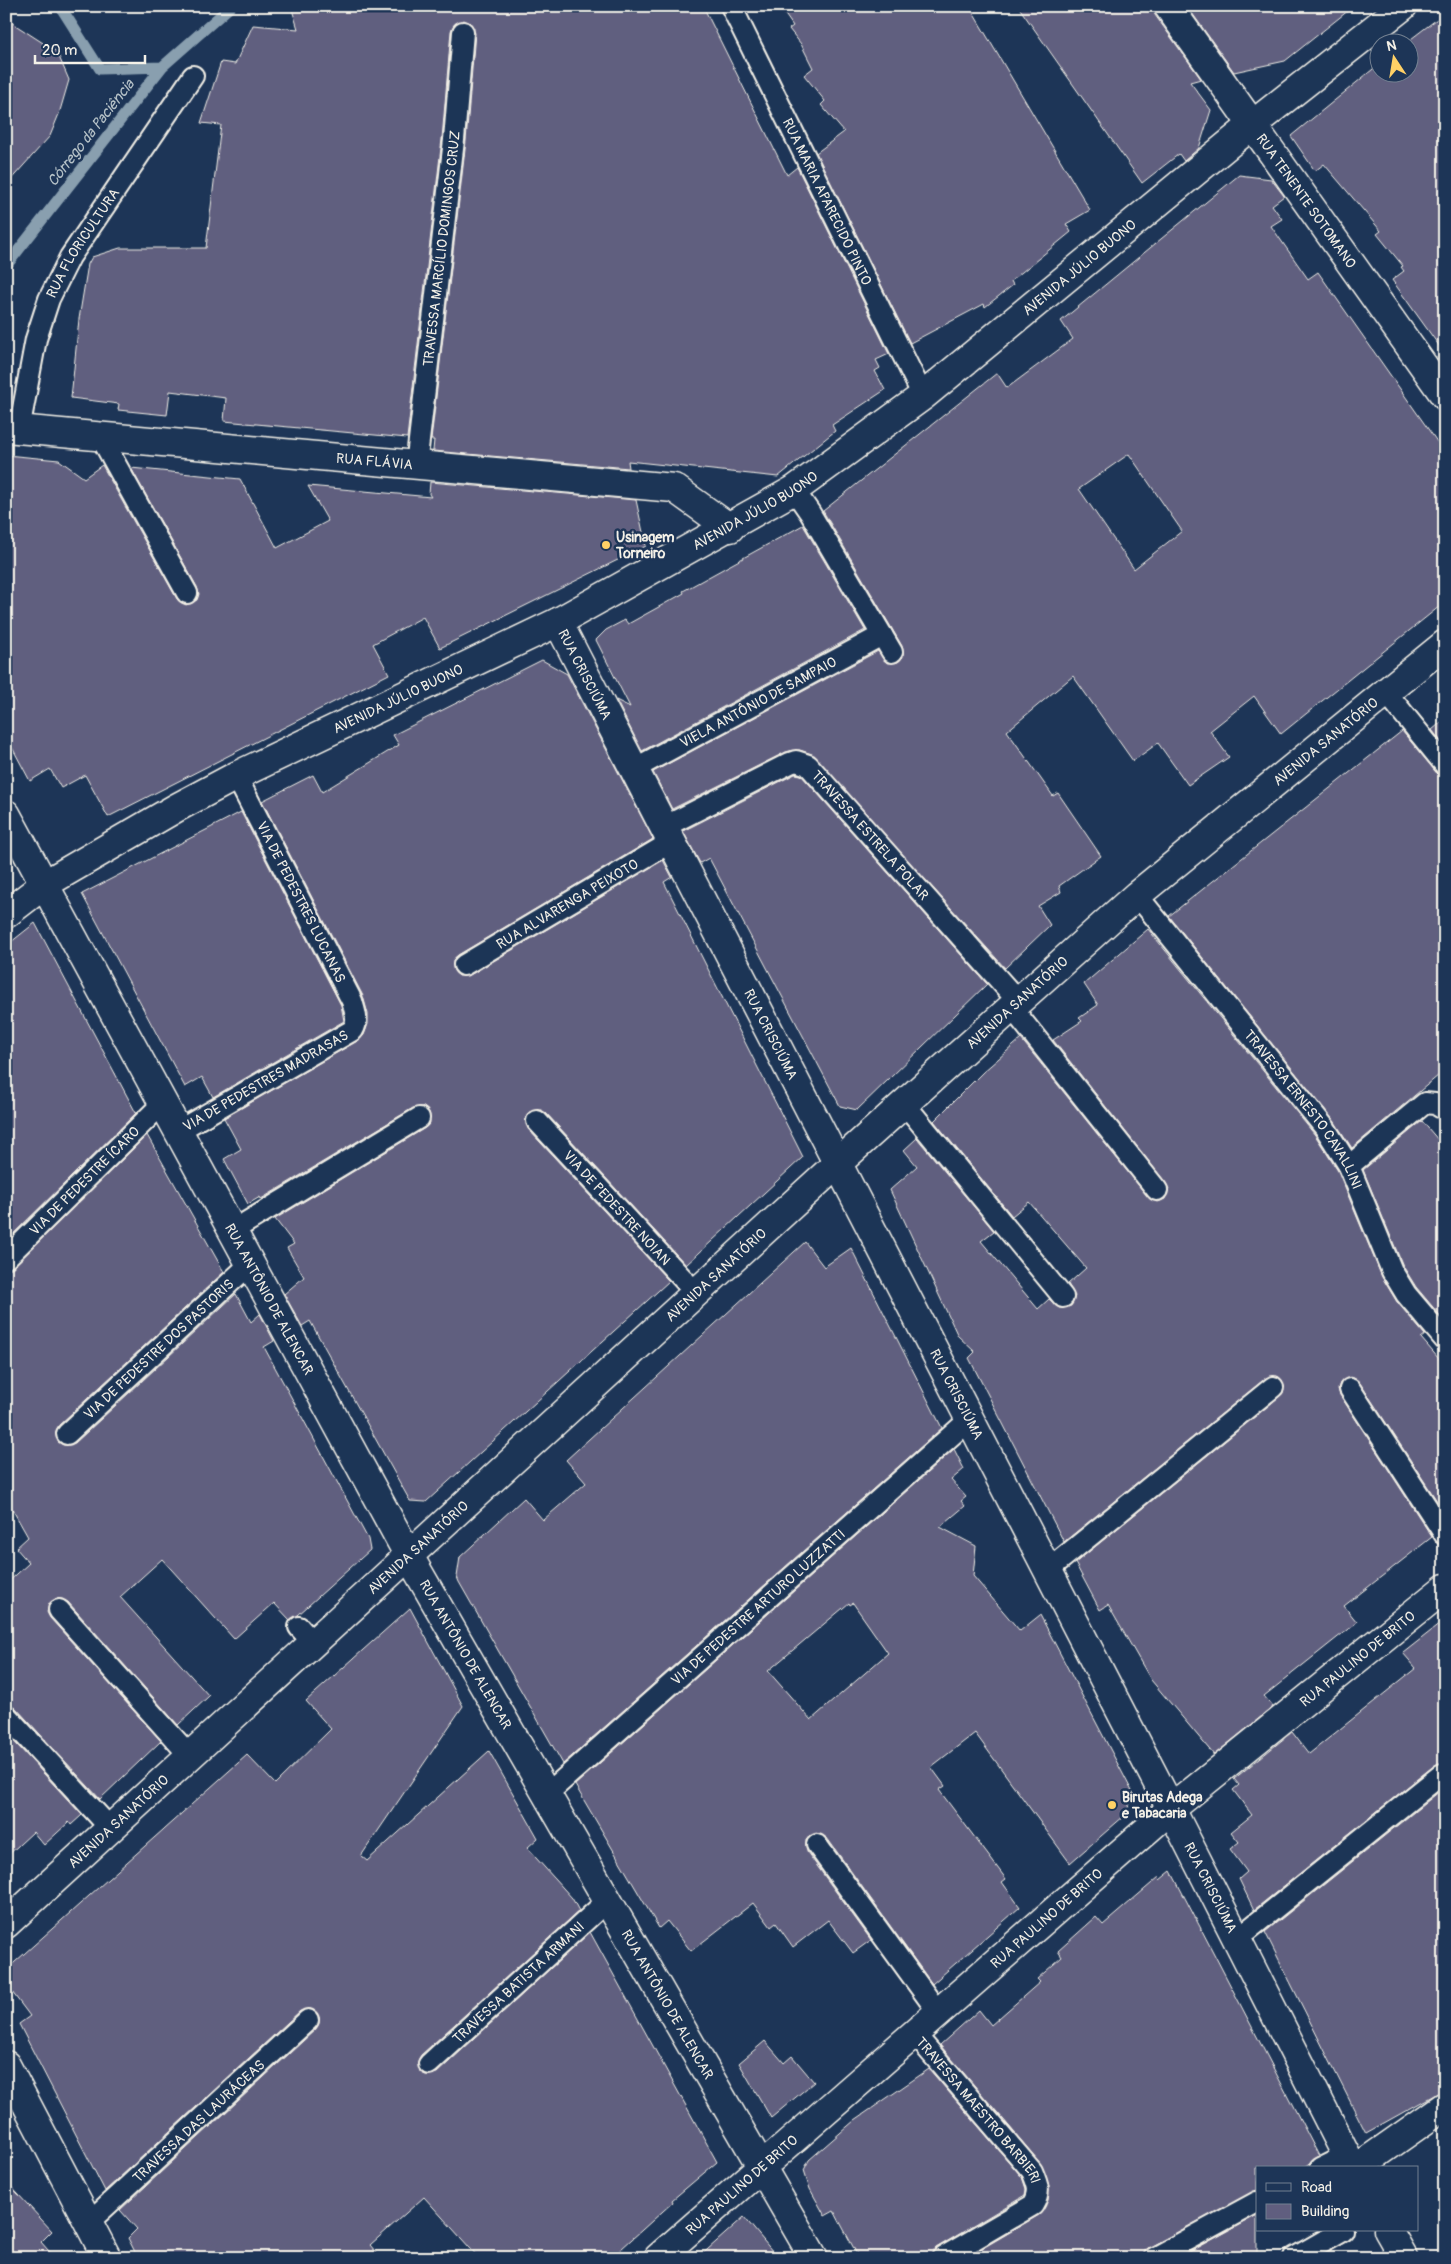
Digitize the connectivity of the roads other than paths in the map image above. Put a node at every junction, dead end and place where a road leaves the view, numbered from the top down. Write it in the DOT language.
graph roads {
  1 [pos="730,6"];
  2 [pos="1168,6"];
  3 [pos="1403,6"];
  4 [pos="463,32"];
  5 [pos="193,76"];
  6 [pos="1252,125"];
  7 [pos="923,396"];
  8 [pos="1445,396"];
  9 [pos="13,429"];
  10 [pos="100,436"];
  11 [pos="416,466"];
  12 [pos="794,490"];
  13 [pos="730,528"];
  14 [pos="187,593"];
  15 [pos="558,622"];
  16 [pos="882,634"];
  17 [pos="1445,644"];
  18 [pos="892,652"];
  19 [pos="1386,692"];
  20 [pos="1445,764"];
  21 [pos="634,769"];
  22 [pos="236,776"];
  23 [pos="6,814"];
  24 [pos="668,835"];
  25 [pos="45,884"];
  26 [pos="1138,895"];
  27 [pos="6,914"];
  28 [pos="464,965"];
  29 [pos="1015,1004"];
  30 [pos="353,1030"];
  31 [pos="163,1103"];
  32 [pos="904,1103"];
  33 [pos="1445,1110"];
  34 [pos="419,1118"];
  35 [pos="537,1121"];
  36 [pos="178,1130"];
  37 [pos="838,1163"];
  38 [pos="1349,1166"];
  39 [pos="1157,1190"];
  40 [pos="232,1231"];
  41 [pos="6,1258"];
  42 [pos="250,1264"];
  43 [pos="696,1293"];
  44 [pos="1064,1297"];
  45 [pos="1445,1340"];
  46 [pos="1273,1387"];
  47 [pos="1350,1389"];
  48 [pos="970,1419"];
  49 [pos="67,1434"];
  50 [pos="1445,1535"];
  51 [pos="409,1556"];
  52 [pos="1048,1570"];
  53 [pos="1445,1588"];
  54 [pos="59,1610"];
  55 [pos="6,1715"];
  56 [pos="190,1756"];
  57 [pos="1442,1774"];
  58 [pos="547,1794"];
  59 [pos="1171,1809"];
  60 [pos="111,1829"];
  61 [pos="817,1845"];
  62 [pos="608,1900"];
  63 [pos="6,1924"];
  64 [pos="1237,1939"];
  65 [pos="938,2012"];
  66 [pos="308,2020"];
  67 [pos="914,2033"];
  68 [pos="429,2064"];
  69 [pos="6,2065"];
  70 [pos="1445,2106"];
  71 [pos="1352,2163"];
  72 [pos="762,2165"];
  73 [pos="1333,2166"];
  74 [pos="1256,2203"];
  75 [pos="89,2222"];
  76 [pos="1340,2232"];
  77 [pos="1389,2232"];
  78 [pos="107,2258"];
  79 [pos="658,2258"];
  80 [pos="814,2258"];
  81 [pos="942,2258"];
  82 [pos="1154,2258"];
  83 [pos="1294,2258"];
  84 [pos="1404,2258"];
  1 -- 7 [label="lane, RUA MARIA APARECIDO PINTO"];
  2 -- 6 [label="street, RUA TENENTE SOTOMANO"];
  3 -- 6 [label="street, AVENIDA JÚLIO BUONO"];
  4 -- 11 [label="lane, TRAVESSA MARCÍLIO DOMINGOS CRUZ"];
  5 -- 9 [label="lane, RUA FLORICULTURA"];
  6 -- 7 [label="street, AVENIDA JÚLIO BUONO"];
  6 -- 8 [label="street, RUA TENENTE SOTOMANO"];
  7 -- 12 [label="street, AVENIDA JÚLIO BUONO"];
  9 -- 10 [label="street, RUA FLÁVIA"];
  10 -- 11 [label="street, RUA FLÁVIA"];
  10 -- 14 [label="lane"];
  11 -- 13 [label="street, RUA FLÁVIA"];
  12 -- 13 [label="street, AVENIDA JÚLIO BUONO"];
  12 -- 16 [label="lane"];
  13 -- 15 [label="street, AVENIDA JÚLIO BUONO"];
  15 -- 21 [label="street, RUA CRISCIÚMA"];
  15 -- 22 [label="street, AVENIDA JÚLIO BUONO"];
  16 -- 18 [label="lane"];
  16 -- 21 [label="lane, VIELA ANTÔNIO DE SAMPAIO"];
  17 -- 19 [label="street, AVENIDA SANATÓRIO"];
  19 -- 20 [label="lane"];
  19 -- 26 [label="street, AVENIDA SANATÓRIO"];
  21 -- 24 [label="street, RUA CRISCIÚMA"];
  22 -- 25 [label="street, AVENIDA JÚLIO BUONO"];
  22 -- 30 [label="lane, VIA DE PEDESTRES LUCANAS"];
  23 -- 25 [label="street, RUA ANTÔNIO DE ALENCAR"];
  24 -- 28 [label="lane, RUA ALVARENGA PEIXOTO"];
  24 -- 29 [label="lane, TRAVESSA ESTRELA POLAR"];
  24 -- 37 [label="street, RUA CRISCIÚMA"];
  25 -- 27 [label="street, AVENIDA JÚLIO BUONO"];
  25 -- 31 [label="street, RUA ANTÔNIO DE ALENCAR"];
  26 -- 29 [label="street, AVENIDA SANATÓRIO"];
  26 -- 38 [label="lane, TRAVESSA ERNESTO CAVALLINI"];
  29 -- 32 [label="street, AVENIDA SANATÓRIO"];
  29 -- 39 [label="lane, TRAVESSA ESTRELA POLAR"];
  30 -- 36 [label="lane, VIA DE PEDESTRES MADRASAS"];
  31 -- 36 [label="street, RUA ANTÔNIO DE ALENCAR"];
  31 -- 41 [label="lane, VIA DE PEDESTRE ÍCARO"];
  32 -- 37 [label="street, AVENIDA SANATÓRIO"];
  32 -- 44 [label="lane"];
  33 -- 38 [label="lane"];
  34 -- 40 [label="lane"];
  35 -- 43 [label="lane, VIA DE PEDESTRE NOIAN"];
  36 -- 40 [label="street, RUA ANTÔNIO DE ALENCAR"];
  37 -- 43 [label="street, AVENIDA SANATÓRIO"];
  37 -- 48 [label="street, RUA CRISCIÚMA"];
  38 -- 45 [label="lane, TRAVESSA ERNESTO CAVALLINI"];
  40 -- 42 [label="street, RUA ANTÔNIO DE ALENCAR"];
  42 -- 49 [label="lane, VIA DE PEDESTRE DOS PASTORIS"];
  42 -- 51 [label="street, RUA ANTÔNIO DE ALENCAR"];
  43 -- 51 [label="street, AVENIDA SANATÓRIO"];
  46 -- 52 [label="lane"];
  47 -- 50 [label="lane"];
  48 -- 52 [label="street, RUA CRISCIÚMA"];
  48 -- 58 [label="lane, VIA DE PEDESTRE ARTURO LUZZATTI"];
  51 -- 56 [label="street, AVENIDA SANATÓRIO"];
  51 -- 58 [label="street, RUA ANTÔNIO DE ALENCAR"];
  52 -- 59 [label="street, RUA CRISCIÚMA"];
  53 -- 59 [label="street, RUA PAULINO DE BRITO"];
  54 -- 56 [label="lane"];
  55 -- 60 [label="lane"];
  56 -- 60 [label="street, AVENIDA SANATÓRIO"];
  57 -- 64 [label="lane"];
  58 -- 62 [label="street, RUA ANTÔNIO DE ALENCAR"];
  59 -- 64 [label="street, RUA CRISCIÚMA"];
  59 -- 65 [label="street, RUA PAULINO DE BRITO"];
  60 -- 63 [label="street, AVENIDA SANATÓRIO"];
  61 -- 65 [label="lane"];
  62 -- 68 [label="lane, TRAVESSA BATISTA ARMANI"];
  62 -- 72 [label="street, RUA ANTÔNIO DE ALENCAR"];
  64 -- 71 [label="street, RUA CRISCIÚMA"];
  65 -- 67 [label="street, RUA PAULINO DE BRITO"];
  66 -- 75 [label="lane, TRAVESSA DAS LAURÁCEAS"];
  67 -- 72 [label="street, RUA PAULINO DE BRITO"];
  67 -- 81 [label="lane, TRAVESSA MAESTRO BARBIERI"];
  69 -- 75 [label="street"];
  70 -- 71 [label="street"];
  71 -- 73 [label="lane"];
  72 -- 79 [label="street, RUA PAULINO DE BRITO"];
  72 -- 80 [label="street, RUA ANTÔNIO DE ALENCAR"];
  74 -- 82 [label="lane"];
  75 -- 78 [label="street"];
  76 -- 83 [label="lane"];
  77 -- 84 [label="street"];
}
